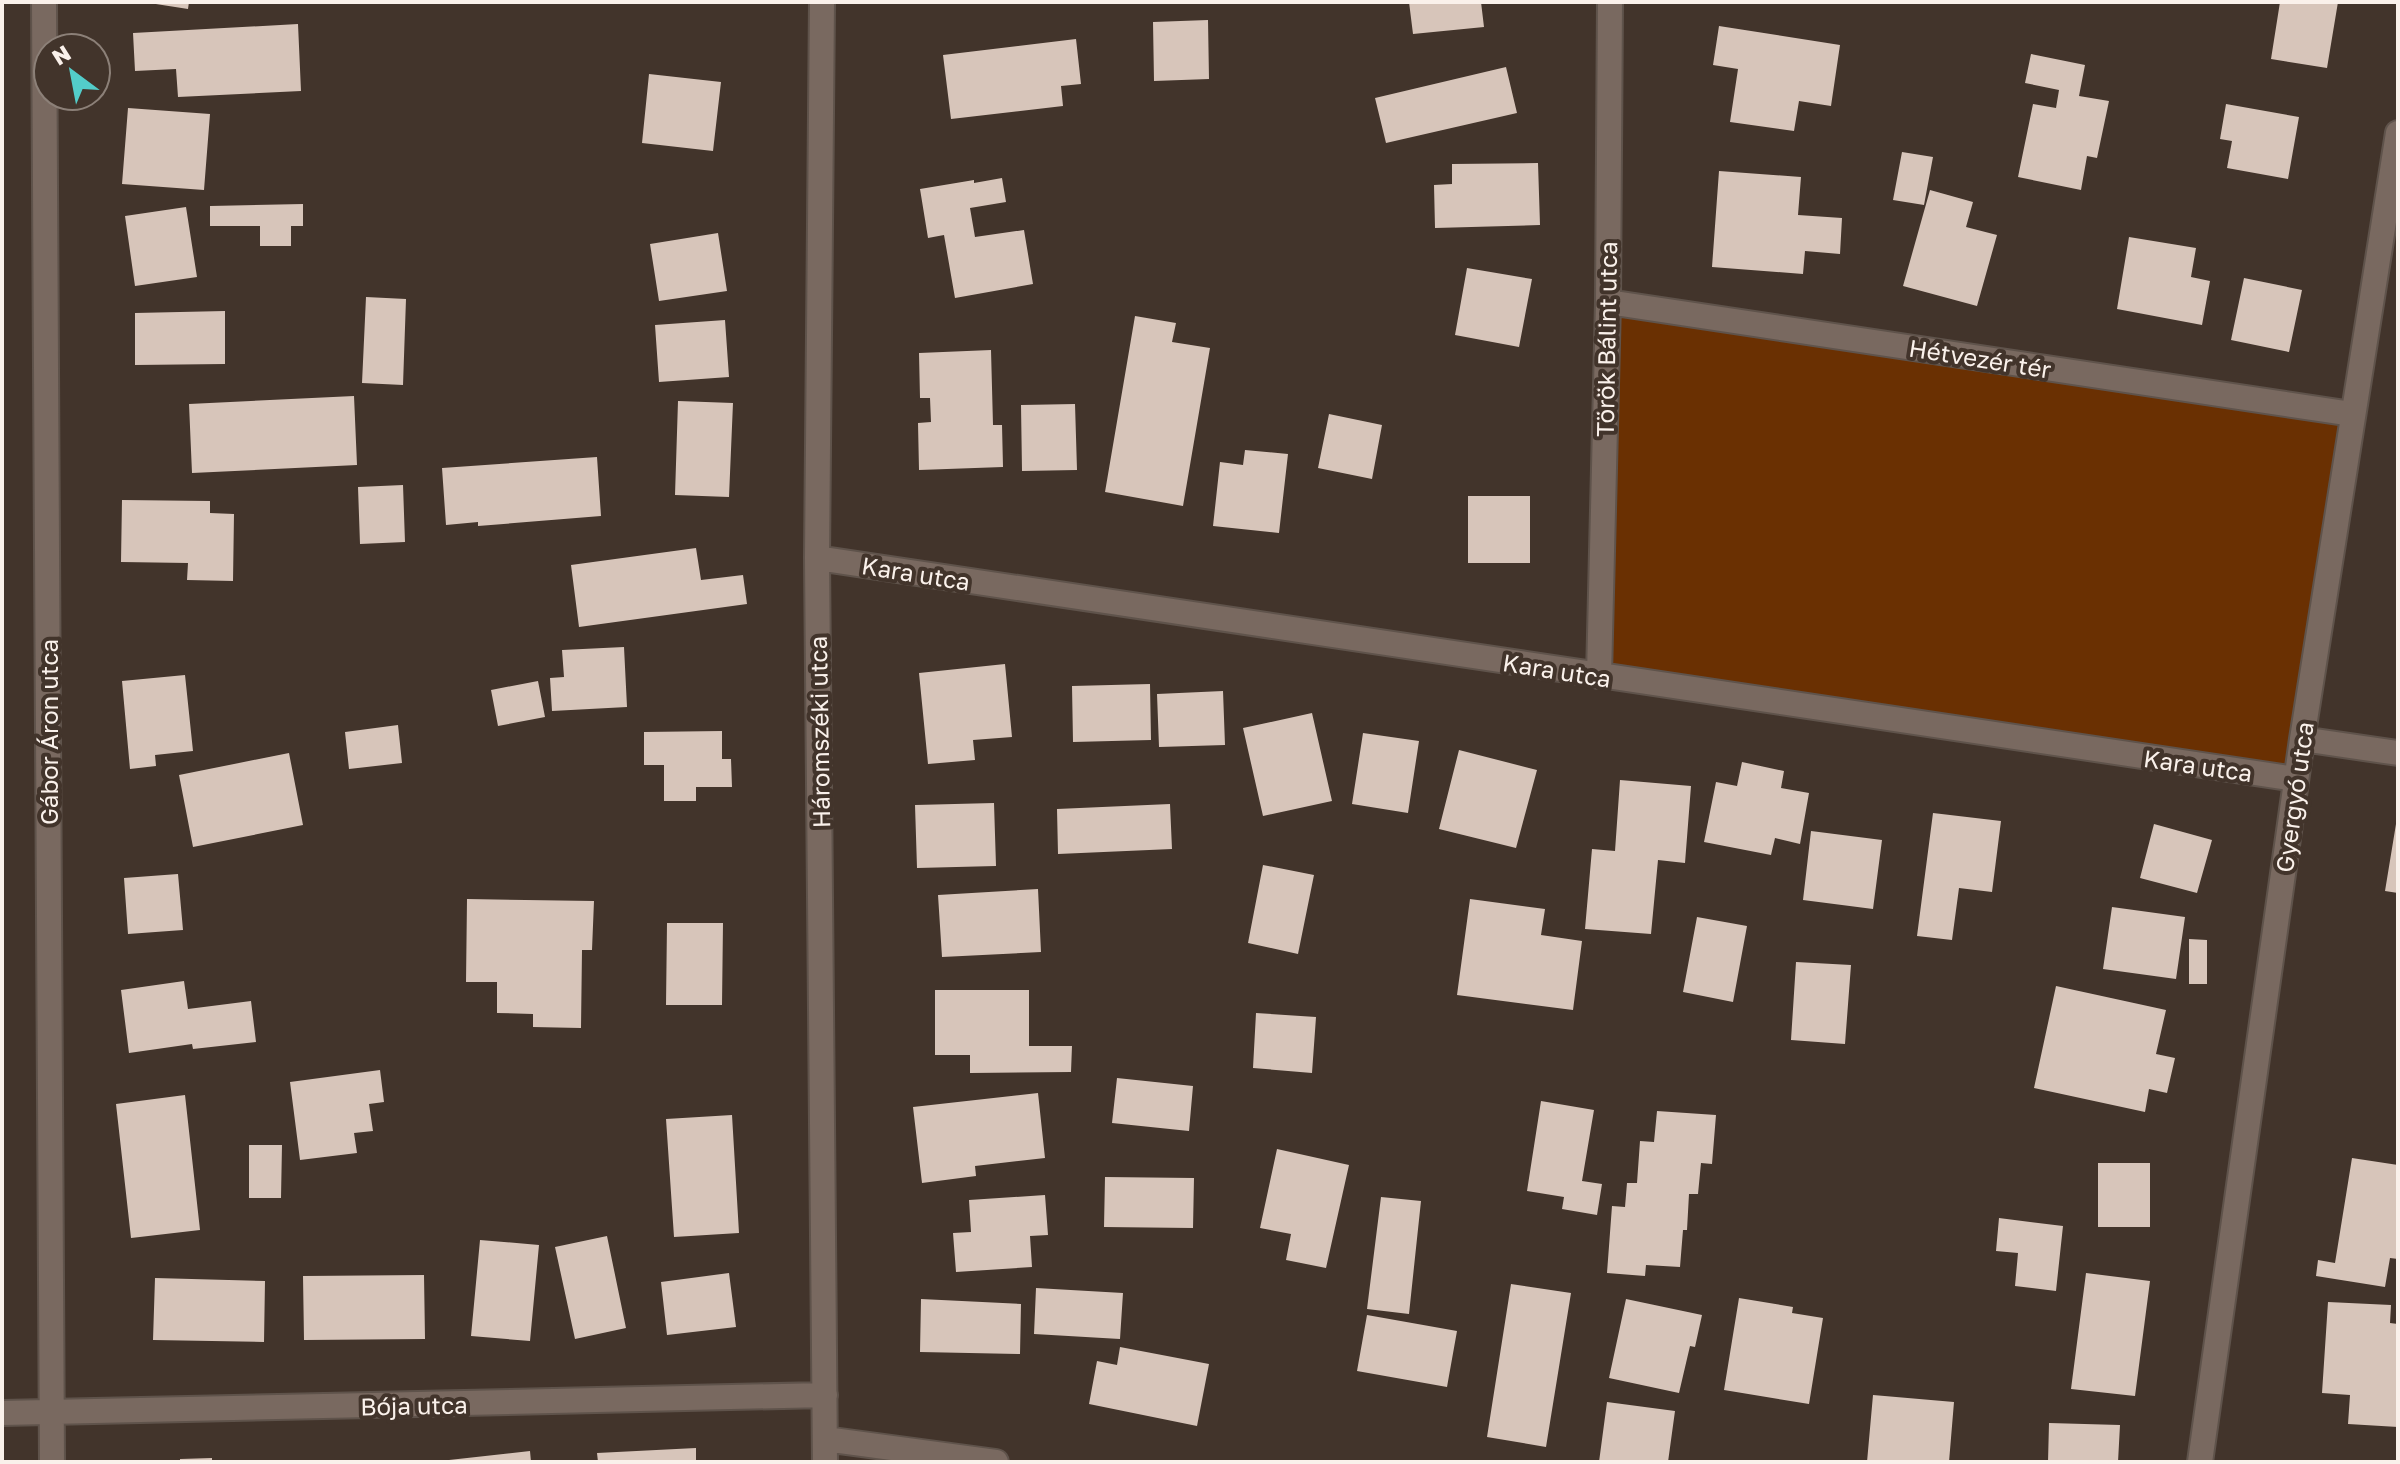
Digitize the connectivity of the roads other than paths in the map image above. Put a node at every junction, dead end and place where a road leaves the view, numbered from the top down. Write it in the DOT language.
graph roads {
  1 [pos="44,2"];
  2 [pos="822,2"];
  3 [pos="1610,2"];
  4 [pos="2398,133"];
  5 [pos="1608,302"];
  6 [pos="2352,414"];
  7 [pos="817,558"];
  8 [pos="1599,676"];
  9 [pos="2302,739"];
  10 [pos="2398,753"];
  11 [pos="2296,779"];
  12 [pos="825,1395"];
  13 [pos="2,1413"];
  14 [pos="52,1414"];
  15 [pos="825,1450"];
  16 [pos="52,1462"];
  17 [pos="996,1462"];
  18 [pos="2200,1462"];
  1 -- 14 [label="street, Gábor Áron utca"];
  2 -- 7 [label="street, Háromszéki utca"];
  3 -- 5 [label="street, Török Bálint utca"];
  4 -- 6 [label="street, Gyergyó utca"];
  5 -- 6 [label="street, Hétvezér tér"];
  5 -- 8 [label="street, Török Bálint utca"];
  6 -- 9 [label="street, Gyergyó utca"];
  7 -- 8 [label="street, Kara utca"];
  7 -- 12 [label="street, Háromszéki utca"];
  8 -- 11 [label="street, Kara utca"];
  9 -- 10 [label="street"];
  9 -- 11 [label="street, Gyergyó utca"];
  11 -- 18 [label="street, Gyergyó utca"];
  12 -- 14 [label="street, Bója utca"];
  12 -- 15 [label="street, Háromszéki utca"];
  13 -- 14 [label="street, Bója utca"];
  14 -- 16 [label="street, Gábor Áron utca"];
  15 -- 17 [label="street"];
}
